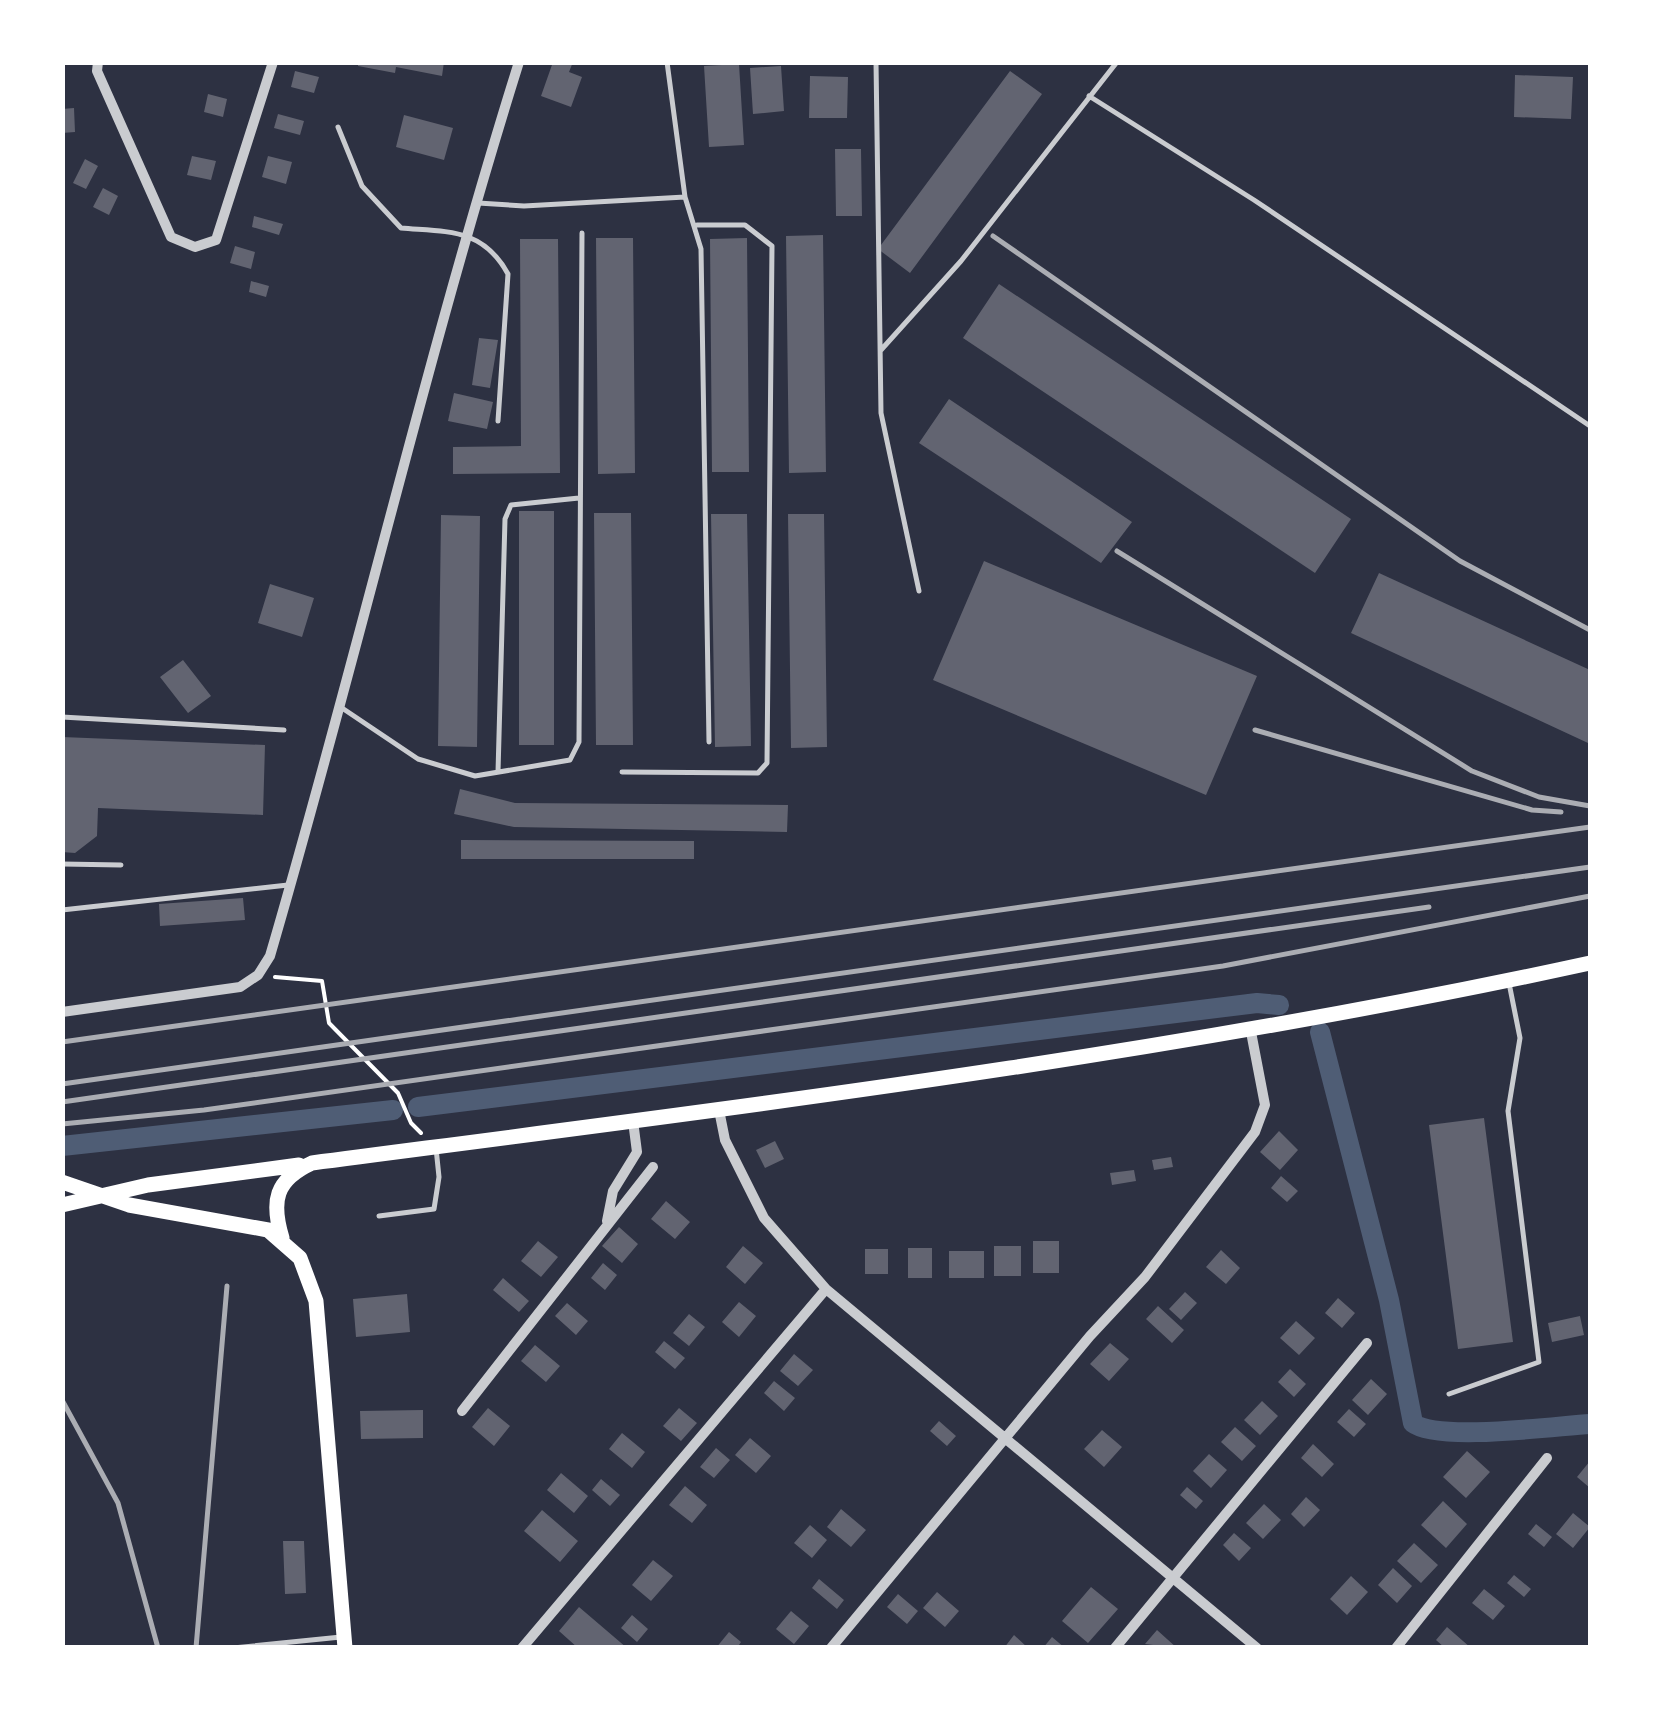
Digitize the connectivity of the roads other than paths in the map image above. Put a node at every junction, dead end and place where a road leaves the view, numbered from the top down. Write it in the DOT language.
graph roads {
  1 [pos="98,62"];
  2 [pos="273,62"];
  3 [pos="519,62"];
  4 [pos="667,62"];
  5 [pos="876,62"];
  6 [pos="1117,62"];
  7 [pos="1089,96"];
  8 [pos="338,127"];
  9 [pos="686,197"];
  10 [pos="474,203"];
  11 [pos="697,226"];
  12 [pos="582,233"];
  13 [pos="466,234"];
  14 [pos="879,352"];
  15 [pos="498,420"];
  16 [pos="1590,426"];
  17 [pos="580,498"];
  18 [pos="919,592"];
  19 [pos="342,708"];
  20 [pos="62,717"];
  21 [pos="284,730"];
  22 [pos="708,742"];
  23 [pos="498,772"];
  24 [pos="622,772"];
  25 [pos="62,864"];
  26 [pos="120,865"];
  27 [pos="291,885"];
  28 [pos="62,910"];
  29 [pos="1590,962"];
  30 [pos="1508,980"];
  31 [pos="62,1012"];
  32 [pos="1252,1032"];
  33 [pos="719,1110"];
  34 [pos="633,1121"];
  35 [pos="436,1147"];
  36 [pos="312,1163"];
  37 [pos="653,1166"];
  38 [pos="62,1182"];
  39 [pos="106,1198"];
  40 [pos="62,1206"];
  41 [pos="379,1216"];
  42 [pos="607,1222"];
  43 [pos="282,1238"];
  44 [pos="826,1289"];
  45 [pos="1367,1343"];
  46 [pos="1449,1394"];
  47 [pos="462,1411"];
  48 [pos="1006,1440"];
  49 [pos="1547,1458"];
  50 [pos="1172,1578"];
  51 [pos="345,1642"];
  52 [pos="233,1648"];
  53 [pos="522,1648"];
  54 [pos="831,1648"];
  55 [pos="1115,1648"];
  56 [pos="1257,1648"];
  57 [pos="1396,1648"];
  1 -- 2 [label="street"];
  3 -- 10 [label="street"];
  4 -- 9 [label="lane"];
  5 -- 14 [label="lane"];
  6 -- 7 [label="lane"];
  7 -- 14 [label="lane"];
  7 -- 16 [label="lane"];
  8 -- 13 [label="lane"];
  9 -- 10 [label="lane"];
  9 -- 11 [label="lane"];
  10 -- 13 [label="street"];
  11 -- 22 [label="lane"];
  11 -- 24 [label="lane"];
  12 -- 17 [label="lane"];
  13 -- 15 [label="lane"];
  13 -- 19 [label="street"];
  14 -- 18 [label="lane"];
  17 -- 23 [label="lane"];
  17 -- 23 [label="lane"];
  19 -- 23 [label="lane"];
  19 -- 27 [label="street"];
  20 -- 21 [label="lane"];
  25 -- 26 [label="lane"];
  27 -- 28 [label="lane"];
  27 -- 31 [label="street"];
  29 -- 30 [label="main road"];
  30 -- 32 [label="main road"];
  30 -- 46 [label="lane"];
  32 -- 33 [label="main road"];
  32 -- 48 [label="street"];
  33 -- 34 [label="main road"];
  33 -- 44 [label="street"];
  34 -- 35 [label="main road"];
  34 -- 42 [label="street"];
  35 -- 36 [label="main road"];
  35 -- 41 [label="lane"];
  36 -- 39 [label="main road"];
  36 -- 43 [label="main road"];
  37 -- 42 [label="street"];
  38 -- 39 [label="main road"];
  39 -- 40 [label="main road"];
  39 -- 43 [label="main road"];
  42 -- 47 [label="street"];
  43 -- 51 [label="main road"];
  44 -- 48 [label="street"];
  44 -- 53 [label="street"];
  45 -- 50 [label="street"];
  48 -- 50 [label="street"];
  48 -- 54 [label="street"];
  49 -- 57 [label="street"];
  50 -- 55 [label="street"];
  50 -- 56 [label="street"];
  51 -- 52 [label="lane"];
}
